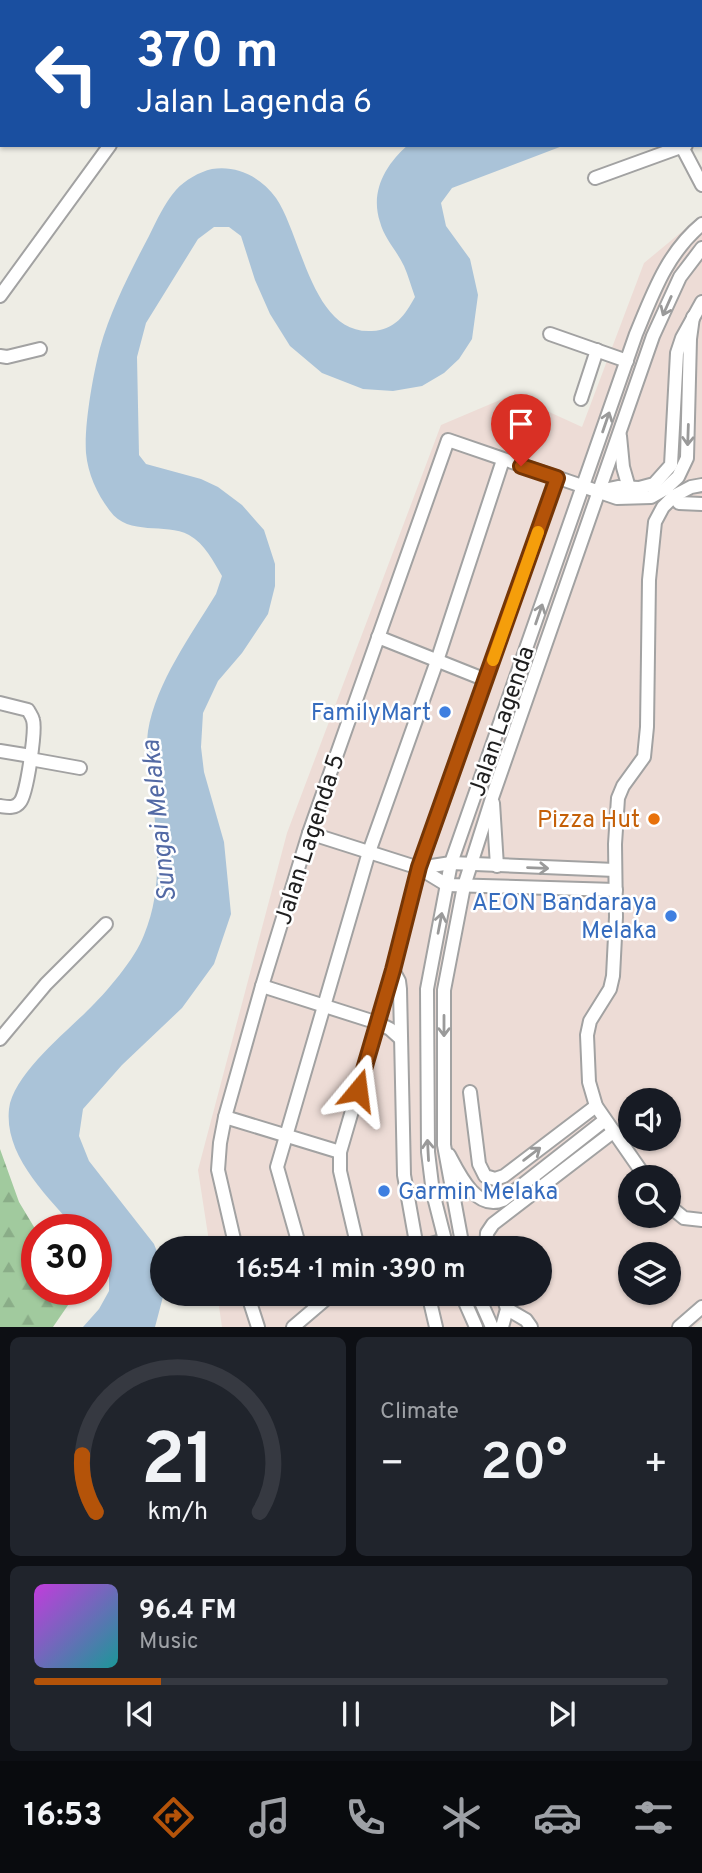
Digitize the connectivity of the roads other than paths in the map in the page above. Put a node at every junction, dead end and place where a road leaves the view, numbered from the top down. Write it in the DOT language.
graph roads {
  1 [pos="680,147"];
  2 [pos="684,147"];
  3 [pos="107,149"];
  4 [pos="595,178"];
  5 [pos="702,184"];
  6 [pos="702,224"];
  7 [pos="702,248"];
  8 [pos="0,296"];
  9 [pos="702,302"];
  10 [pos="693,317"];
  11 [pos="550,334"];
  12 [pos="40,349"];
  13 [pos="597,350"];
  14 [pos="0,356"];
  15 [pos="627,361"];
  16 [pos="581,399"];
  17 [pos="620,432"];
  18 [pos="503,460"];
  19 [pos="557,478"];
  20 [pos="702,485"];
  21 [pos="584,486"];
  22 [pos="628,488"];
  23 [pos="599,491"];
  24 [pos="674,496"];
  25 [pos="698,504"];
  26 [pos="378,637"];
  27 [pos="437,661"];
  28 [pos="486,680"];
  29 [pos="0,703"];
  30 [pos="0,751"];
  31 [pos="31,758"];
  32 [pos="80,768"];
  33 [pos="493,795"];
  34 [pos="0,806"];
  35 [pos="309,833"];
  36 [pos="369,852"];
  37 [pos="451,863"];
  38 [pos="470,864"];
  39 [pos="497,866"];
  40 [pos="419,867"];
  41 [pos="615,870"];
  42 [pos="447,885"];
  43 [pos="464,886"];
  44 [pos="616,890"];
  45 [pos="106,924"];
  46 [pos="393,970"];
  47 [pos="262,986"];
  48 [pos="324,1005"];
  49 [pos="378,1023"];
  50 [pos="400,1038"];
  51 [pos="0,1039"];
  52 [pos="470,1092"];
  53 [pos="596,1106"];
  54 [pos="225,1117"];
  55 [pos="605,1120"];
  56 [pos="614,1132"];
  57 [pos="287,1137"];
  58 [pos="444,1145"];
  59 [pos="340,1153"];
  60 [pos="637,1165"];
  61 [pos="681,1216"];
  62 [pos="702,1220"];
  63 [pos="233,1236"];
  64 [pos="297,1236"];
  65 [pos="355,1236"];
  66 [pos="415,1236"];
  67 [pos="448,1236"];
  68 [pos="456,1236"];
  69 [pos="487,1236"];
  70 [pos="251,1306"];
  71 [pos="430,1306"];
  72 [pos="467,1306"];
  73 [pos="483,1306"];
  74 [pos="506,1306"];
  75 [pos="317,1307"];
  76 [pos="702,1307"];
  77 [pos="507,1309"];
  78 [pos="433,1325"];
  79 [pos="258,1327"];
  80 [pos="293,1327"];
  81 [pos="476,1327"];
  82 [pos="492,1327"];
  83 [pos="502,1327"];
  84 [pos="531,1327"];
  85 [pos="678,1327"];
  1 -- 4 [label="street"];
  2 -- 5 [label="street"];
  3 -- 8 [label="street"];
  6 -- 15 [label="street, Jalan Lagenda"];
  7 -- 17 [label="street, Jalan Lagenda, one-way"];
  9 -- 10 [label="street"];
  10 -- 22 [label="street"];
  10 -- 23 [label="street, one-way"];
  11 -- 13 [label="street"];
  12 -- 14 [label="street"];
  13 -- 15 [label="street"];
  13 -- 16 [label="street"];
  21 -- 15 [label="street, Jalan Lagenda, one-way"];
  17 -- 22 [label="street"];
  17 -- 23 [label="street, Jalan Lagenda"];
  18 -- 19 [label="street"];
  18 -- 26 [label="street, Jalan Lagenda 5"];
  18 -- 27 [label="street"];
  19 -- 21 [label="street"];
  19 -- 28 [label="street"];
  20 -- 24 [label="street"];
  21 -- 23 [label="street"];
  37 -- 21 [label="street, Jalan Lagenda, one-way"];
  22 -- 23 [label="street"];
  23 -- 33 [label="street, Jalan Lagenda"];
  24 -- 25 [label="street"];
  24 -- 41 [label="street"];
  26 -- 27 [label="street"];
  26 -- 35 [label="street, Jalan Lagenda 5"];
  27 -- 28 [label="street"];
  27 -- 36 [label="street"];
  28 -- 40 [label="street"];
  29 -- 31 [label="street"];
  30 -- 31 [label="street"];
  31 -- 32 [label="street"];
  31 -- 34 [label="street"];
  33 -- 38 [label="street, Jalan Lagenda"];
  33 -- 39 [label="street"];
  35 -- 36 [label="street"];
  35 -- 47 [label="street, Jalan Lagenda 5"];
  36 -- 40 [label="street"];
  36 -- 48 [label="street"];
  37 -- 38 [label="street"];
  37 -- 40 [label="street"];
  37 -- 42 [label="street, Jalan Lagenda"];
  38 -- 39 [label="street"];
  38 -- 43 [label="street, Jalan Lagenda"];
  39 -- 41 [label="street, one-way"];
  40 -- 42 [label="street"];
  40 -- 46 [label="street"];
  41 -- 44 [label="street"];
  42 -- 43 [label="street"];
  67 -- 42 [label="street, Jalan Lagenda, one-way"];
  43 -- 44 [label="street"];
  43 -- 58 [label="street, Jalan Lagenda, one-way"];
  44 -- 53 [label="street"];
  45 -- 51 [label="street"];
  46 -- 49 [label="street"];
  46 -- 50 [label="street"];
  47 -- 48 [label="street"];
  47 -- 54 [label="street, Jalan Lagenda 5"];
  48 -- 49 [label="street"];
  48 -- 57 [label="street"];
  49 -- 50 [label="street"];
  49 -- 59 [label="street"];
  50 -- 66 [label="street"];
  52 -- 53 [label="street, one-way"];
  53 -- 55 [label="street"];
  54 -- 57 [label="street"];
  54 -- 63 [label="street, Jalan Lagenda 5"];
  55 -- 56 [label="street"];
  55 -- 58 [label="street"];
  56 -- 60 [label="street"];
  56 -- 69 [label="street"];
  57 -- 59 [label="street"];
  57 -- 64 [label="street"];
  58 -- 68 [label="street, Jalan Lagenda"];
  59 -- 65 [label="street"];
  61 -- 62 [label="street"];
  70 -- 79 [label="street"];
  71 -- 78 [label="street"];
  72 -- 81 [label="street"];
  73 -- 82 [label="street"];
  74 -- 77 [label="street"];
  75 -- 80 [label="street"];
  76 -- 85 [label="street"];
  77 -- 83 [label="street"];
  77 -- 84 [label="street"];
}
